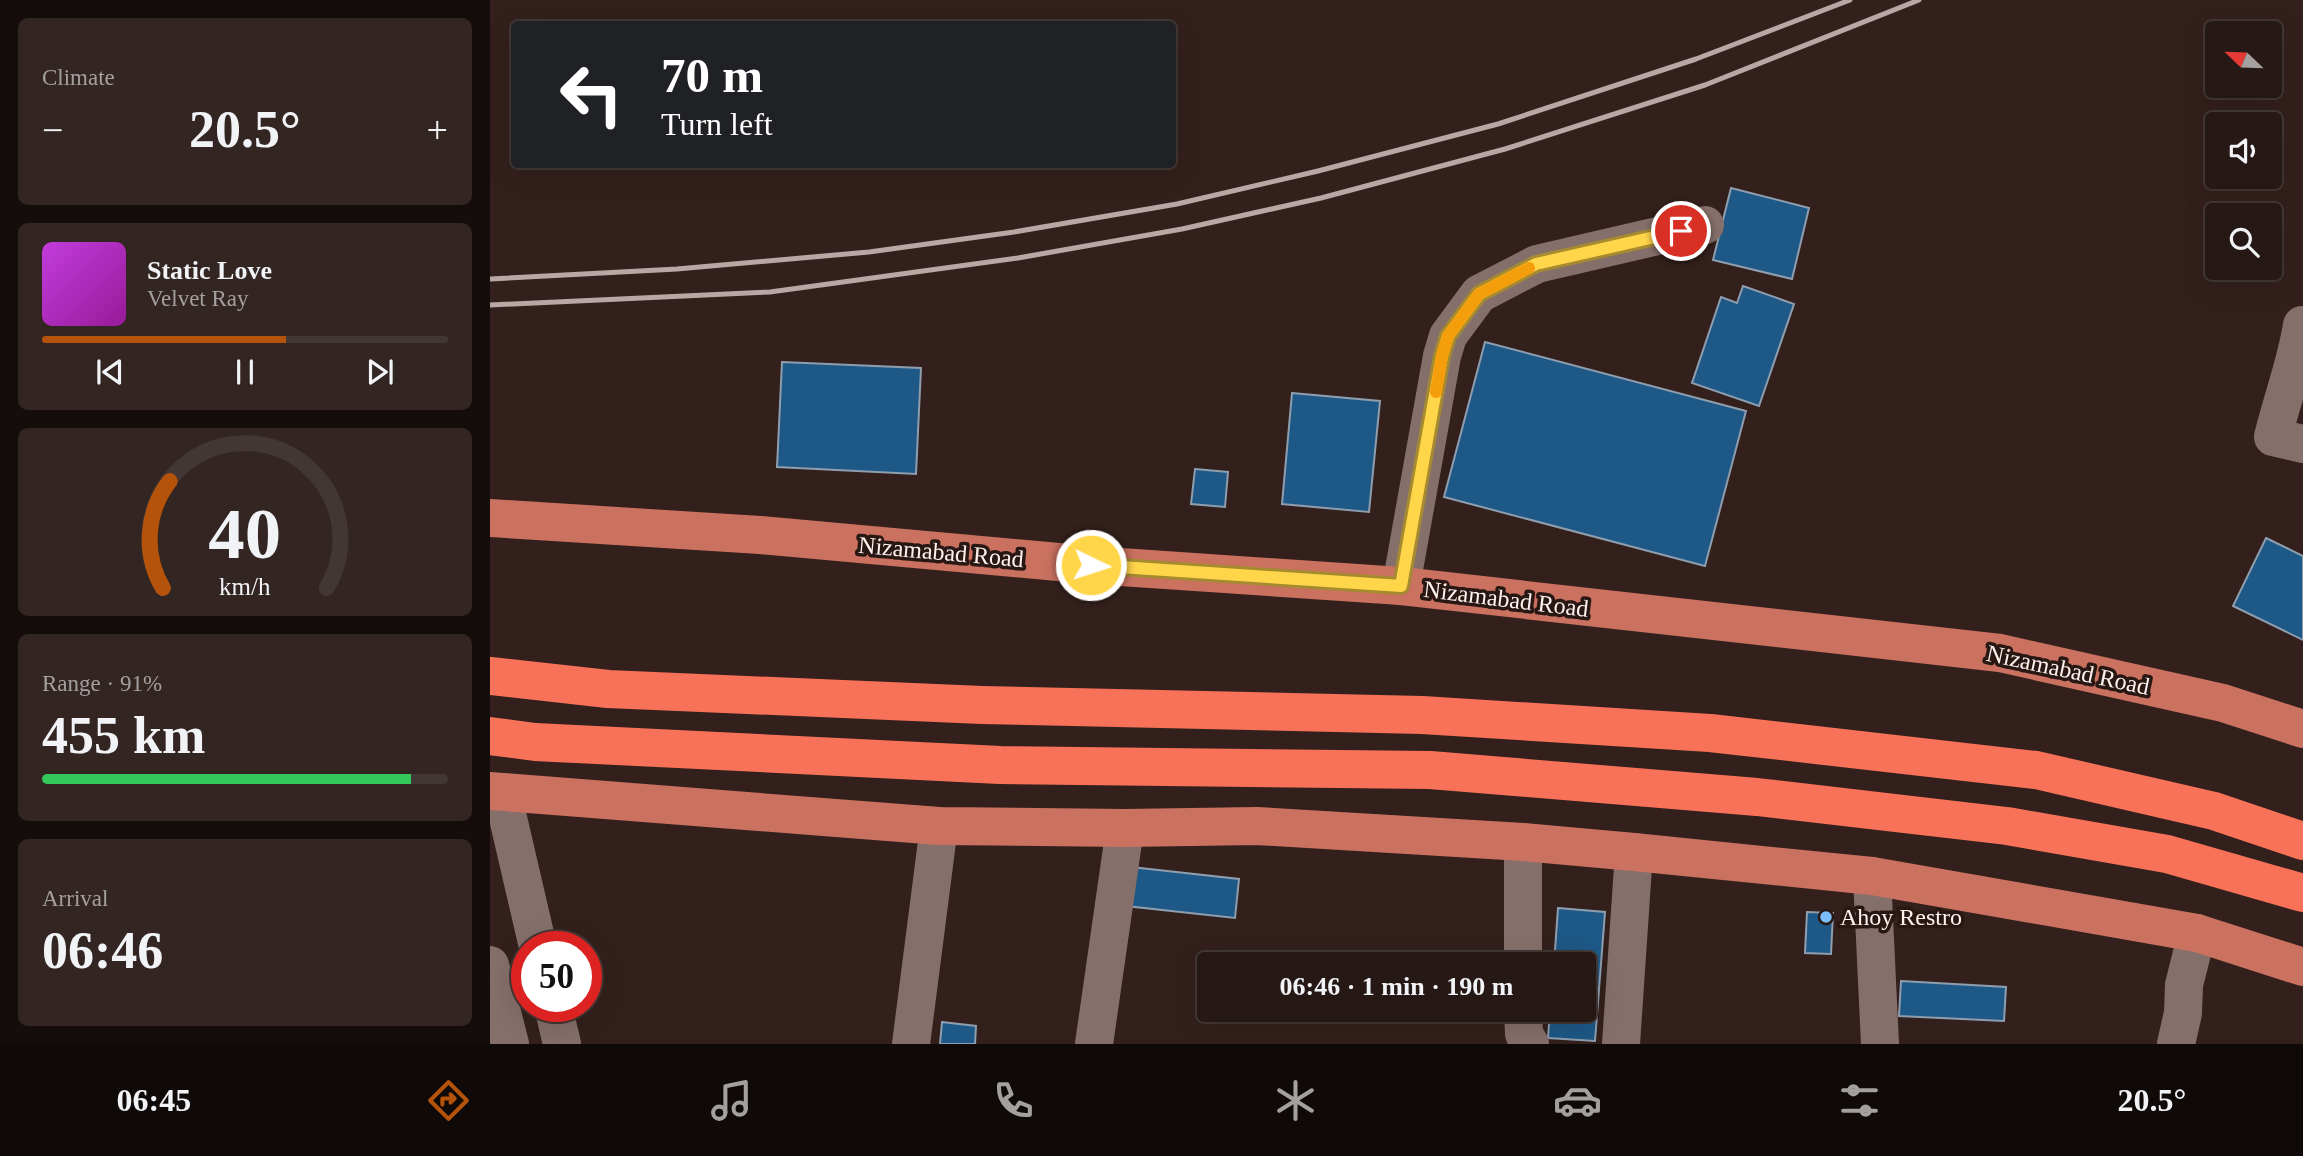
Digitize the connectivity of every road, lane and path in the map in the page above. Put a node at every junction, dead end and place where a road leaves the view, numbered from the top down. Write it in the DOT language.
graph roads {
  1 [pos="1704,225"];
  2 [pos="2302,325"];
  3 [pos="2303,444"];
  4 [pos="490,519"];
  5 [pos="1401,586"];
  6 [pos="490,676"];
  7 [pos="2303,729"];
  8 [pos="490,736"];
  9 [pos="496,792"];
  10 [pos="939,826"];
  11 [pos="1125,828"];
  12 [pos="2303,841"];
  13 [pos="1523,842"];
  14 [pos="1634,852"];
  15 [pos="1872,876"];
  16 [pos="2303,893"];
  17 [pos="534,931"];
  18 [pos="2197,933"];
  19 [pos="1523,952"];
  20 [pos="490,965"];
  21 [pos="2303,967"];
  22 [pos="557,1022"];
  23 [pos="1523,1022"];
  24 [pos="510,1044"];
  25 [pos="562,1044"];
  26 [pos="911,1044"];
  27 [pos="1094,1044"];
  28 [pos="1530,1044"];
  29 [pos="1621,1044"];
  30 [pos="1881,1044"];
  31 [pos="2176,1044"];
  1 -- 5 [label="street"];
  2 -- 3 [label="street"];
  4 -- 5 [label="main road, Nizamabad Road"];
  5 -- 7 [label="main road, Nizamabad Road"];
  6 -- 12 [label="highway"];
  8 -- 16 [label="highway"];
  9 -- 10 [label="main road"];
  9 -- 17 [label="street"];
  10 -- 11 [label="main road"];
  10 -- 26 [label="street"];
  11 -- 13 [label="main road"];
  11 -- 27 [label="street"];
  13 -- 14 [label="main road"];
  13 -- 19 [label="street"];
  14 -- 15 [label="main road"];
  14 -- 29 [label="street"];
  15 -- 18 [label="main road"];
  15 -- 30 [label="street"];
  18 -- 21 [label="main road"];
  18 -- 31 [label="street"];
  20 -- 24 [label="street"];
  22 -- 25 [label="street"];
  23 -- 28 [label="street"];
}
